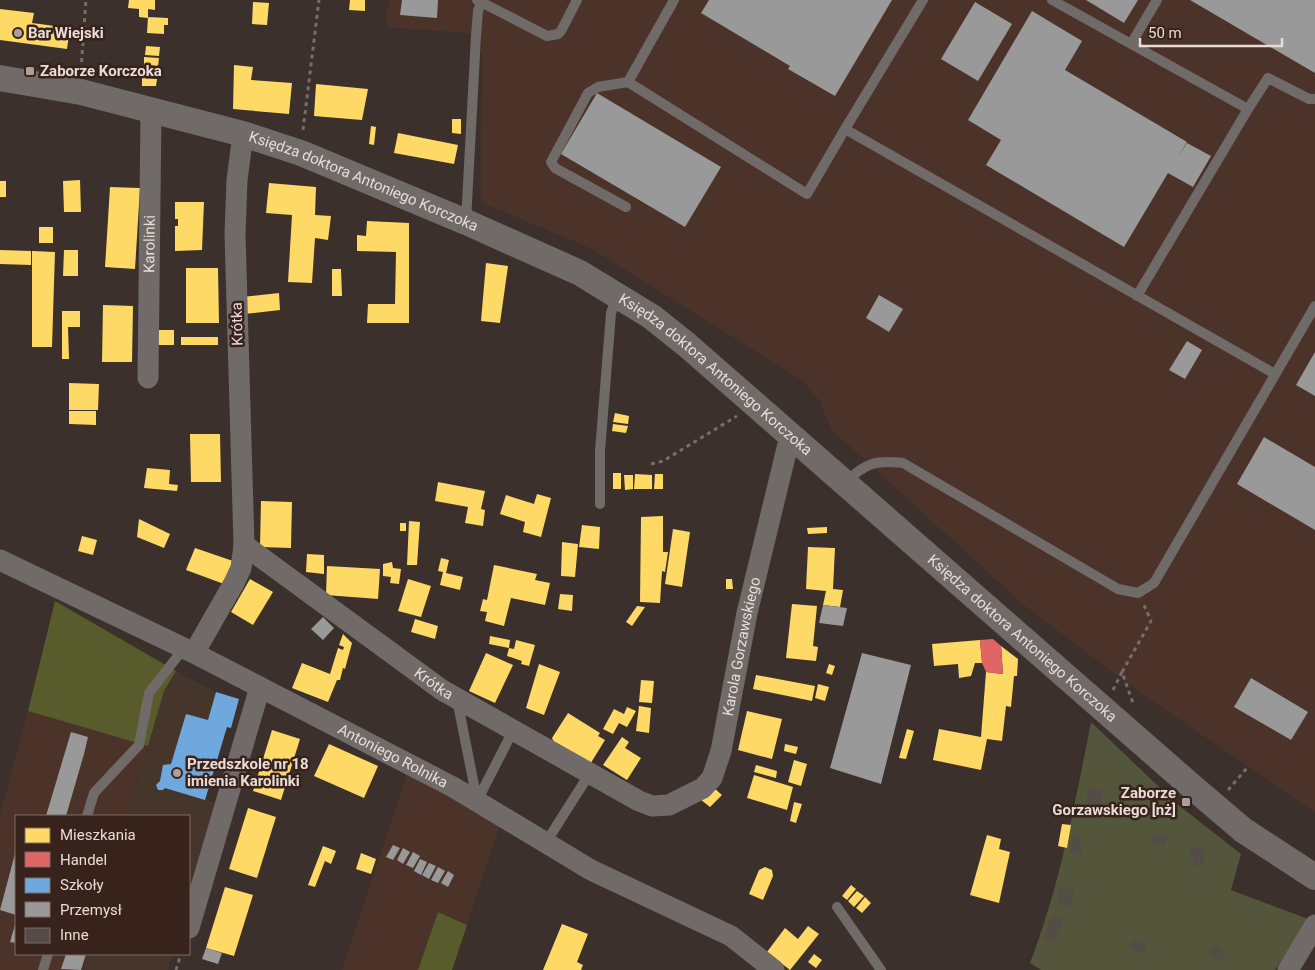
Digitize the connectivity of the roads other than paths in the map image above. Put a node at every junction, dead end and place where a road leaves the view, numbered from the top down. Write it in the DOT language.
graph roads {
  1 [pos="577,0"];
  2 [pos="674,0"];
  3 [pos="924,0"];
  4 [pos="1052,0"];
  5 [pos="1157,0"];
  6 [pos="480,1"];
  7 [pos="1131,44"];
  8 [pos="0,78"];
  9 [pos="628,82"];
  10 [pos="1315,99"];
  11 [pos="1248,109"];
  12 [pos="151,110"];
  13 [pos="845,129"];
  14 [pos="243,134"];
  15 [pos="626,207"];
  16 [pos="466,222"];
  17 [pos="618,296"];
  18 [pos="1137,296"];
  19 [pos="1315,306"];
  20 [pos="1275,374"];
  21 [pos="148,378"];
  22 [pos="790,436"];
  23 [pos="845,483"];
  24 [pos="600,504"];
  25 [pos="244,545"];
  26 [pos="0,560"];
  27 [pos="189,650"];
  28 [pos="260,687"];
  29 [pos="457,698"];
  30 [pos="514,729"];
  31 [pos="590,773"];
  32 [pos="477,801"];
  33 [pos="639,801"];
  34 [pos="87,815"];
  35 [pos="546,844"];
  36 [pos="1315,877"];
  37 [pos="837,907"];
  38 [pos="190,925"];
  39 [pos="1315,925"];
  40 [pos="48,955"];
  41 [pos="43,970"];
  42 [pos="774,970"];
  43 [pos="881,970"];
  44 [pos="1288,970"];
  1 -- 6 [label="lane"];
  2 -- 9 [label="lane"];
  3 -- 13 [label="lane"];
  4 -- 7 [label="lane"];
  5 -- 7 [label="lane"];
  6 -- 16 [label="lane"];
  7 -- 11 [label="lane"];
  8 -- 12 [label="street, Księdza doktora Antoniego Korczoka"];
  9 -- 13 [label="lane"];
  9 -- 15 [label="lane"];
  10 -- 11 [label="lane"];
  11 -- 18 [label="lane"];
  12 -- 14 [label="street, Księdza doktora Antoniego Korczoka"];
  12 -- 21 [label="street, Karolinki"];
  13 -- 18 [label="lane"];
  14 -- 16 [label="street, Księdza doktora Antoniego Korczoka"];
  14 -- 25 [label="street, Krótka"];
  16 -- 17 [label="street, Księdza doktora Antoniego Korczoka"];
  17 -- 22 [label="street, Księdza doktora Antoniego Korczoka"];
  17 -- 24 [label="lane"];
  18 -- 20 [label="lane"];
  19 -- 20 [label="lane"];
  20 -- 23 [label="lane"];
  22 -- 23 [label="street, Księdza doktora Antoniego Korczoka"];
  22 -- 33 [label="street, Karola Gorzawskiego"];
  23 -- 36 [label="street, Księdza doktora Antoniego Korczoka"];
  25 -- 27 [label="street, Krótka"];
  25 -- 29 [label="street, Krótka"];
  26 -- 27 [label="street, Antoniego Rolnika"];
  27 -- 28 [label="street, Antoniego Rolnika"];
  27 -- 34 [label="lane"];
  28 -- 32 [label="street, Antoniego Rolnika"];
  28 -- 38 [label="street"];
  29 -- 30 [label="street, Krótka"];
  29 -- 32 [label="lane"];
  30 -- 31 [label="street, Krótka"];
  30 -- 32 [label="lane"];
  31 -- 33 [label="street, Krótka"];
  31 -- 35 [label="lane"];
  32 -- 35 [label="street, Antoniego Rolnika"];
  35 -- 42 [label="street, Antoniego Rolnika"];
  37 -- 43 [label="lane"];
  39 -- 44 [label="street"];
  40 -- 41 [label="lane"];
}
